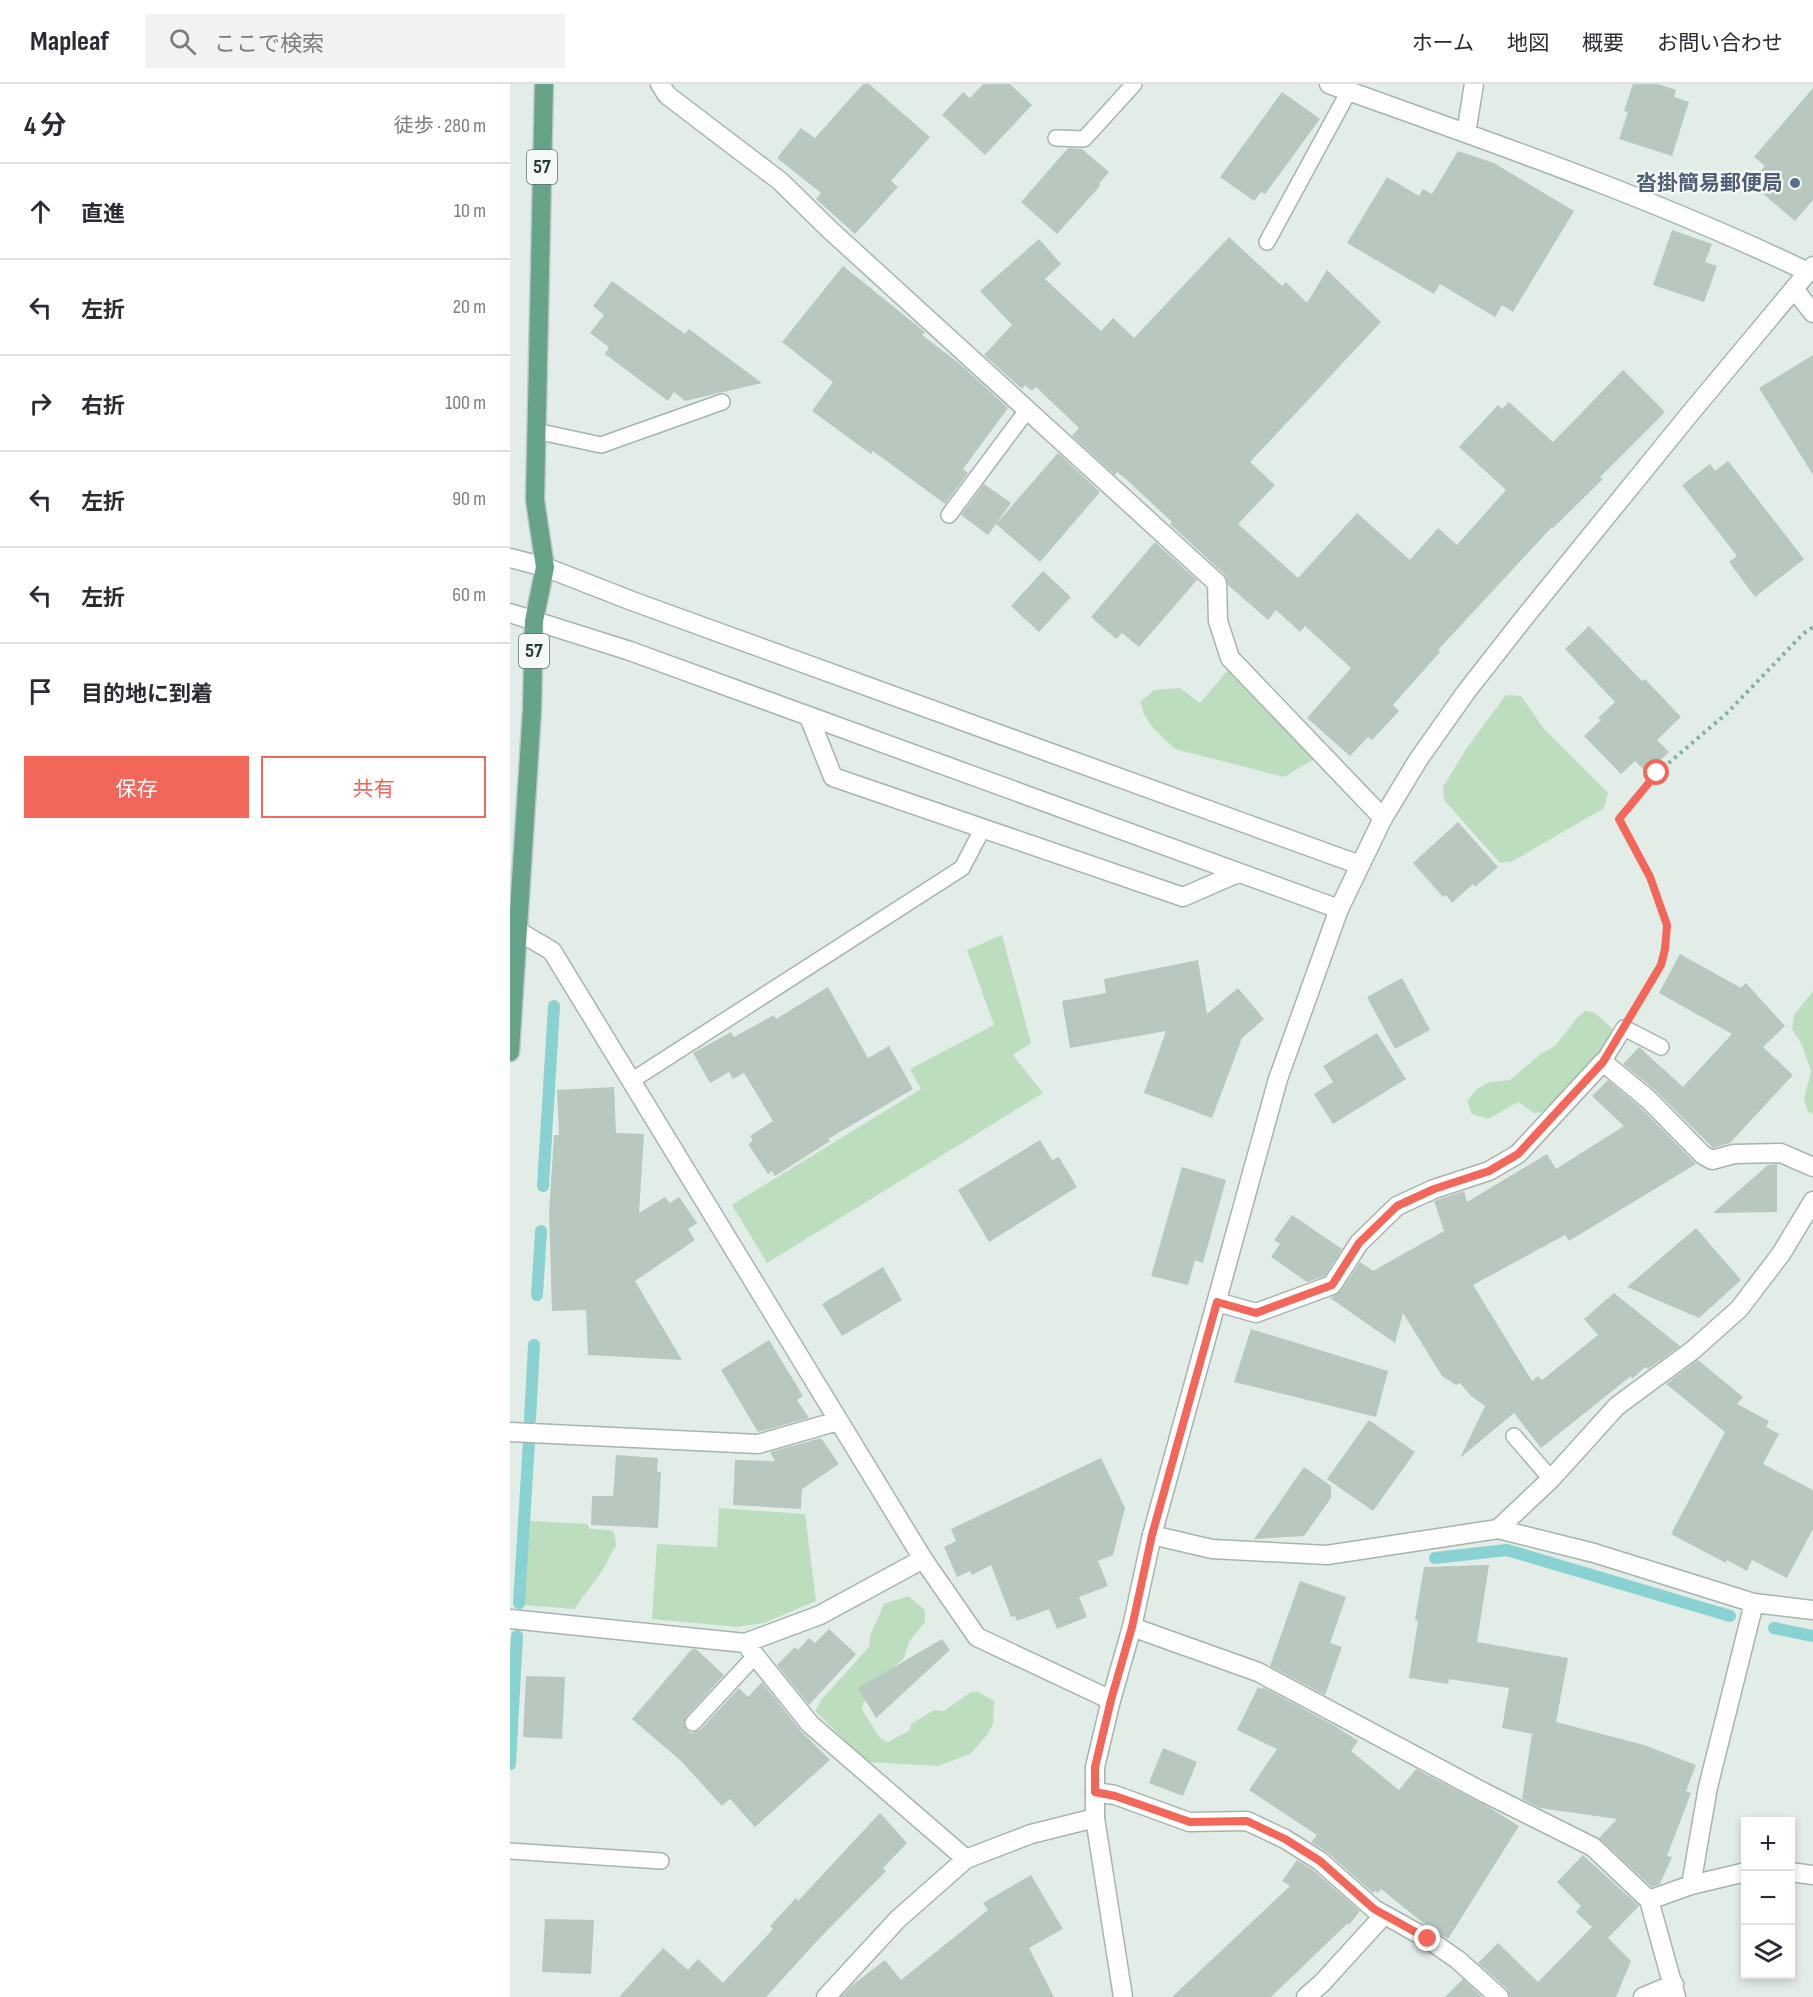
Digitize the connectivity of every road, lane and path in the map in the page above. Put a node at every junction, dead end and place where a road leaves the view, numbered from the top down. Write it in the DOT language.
graph roads {
  1 [pos="544,84"];
  2 [pos="660,84"];
  3 [pos="1134,84"];
  4 [pos="1329,84"];
  5 [pos="1474,84"];
  6 [pos="1349,91"];
  7 [pos="1466,133"];
  8 [pos="1056,138"];
  9 [pos="1267,242"];
  10 [pos="1811,272"];
  11 [pos="1794,289"];
  12 [pos="1813,313"];
  13 [pos="722,402"];
  14 [pos="1028,409"];
  15 [pos="536,431"];
  16 [pos="949,515"];
  17 [pos="510,558"];
  18 [pos="545,567"];
  19 [pos="510,614"];
  20 [pos="534,621"];
  21 [pos="1813,627"];
  22 [pos="809,717"];
  23 [pos="1383,818"];
  24 [pos="983,828"];
  25 [pos="1359,865"];
  26 [pos="1238,873"];
  27 [pos="1339,909"];
  28 [pos="518,931"];
  29 [pos="1624,1028"];
  30 [pos="1661,1047"];
  31 [pos="510,1052"];
  32 [pos="1603,1062"];
  33 [pos="631,1080"];
  34 [pos="1813,1167"];
  35 [pos="1813,1201"];
  36 [pos="1217,1302"];
  37 [pos="838,1420"];
  38 [pos="510,1432"];
  39 [pos="1514,1436"];
  40 [pos="1551,1479"];
  41 [pos="1498,1529"];
  42 [pos="1152,1535"];
  43 [pos="923,1559"];
  44 [pos="1754,1603"];
  45 [pos="1813,1611"];
  46 [pos="510,1620"];
  47 [pos="1132,1627"];
  48 [pos="750,1650"];
  49 [pos="1111,1700"];
  50 [pos="693,1723"];
  51 [pos="1095,1792"];
  52 [pos="1095,1818"];
  53 [pos="510,1851"];
  54 [pos="966,1859"];
  55 [pos="661,1861"];
  56 [pos="1741,1873"];
  57 [pos="1795,1873"];
  58 [pos="1813,1875"];
  59 [pos="1691,1885"];
  60 [pos="1649,1900"];
  61 [pos="1384,1915"];
  62 [pos="1675,1991"];
  63 [pos="1496,1996"];
  64 [pos="826,1997"];
  65 [pos="1123,1997"];
  66 [pos="1306,1997"];
  67 [pos="1643,1997"];
  1 -- 15 [label="main road, 57"];
  2 -- 14 [label="street"];
  3 -- 8 [label="lane"];
  4 -- 6 [label="street"];
  5 -- 7 [label="street"];
  6 -- 7 [label="street"];
  6 -- 9 [label="lane"];
  7 -- 10 [label="street"];
  10 -- 11 [label="street"];
  11 -- 12 [label="street"];
  11 -- 23 [label="street"];
  13 -- 15 [label="lane"];
  14 -- 16 [label="lane"];
  14 -- 23 [label="street"];
  15 -- 18 [label="main road, 57"];
  17 -- 18 [label="street"];
  18 -- 20 [label="main road, 57"];
  18 -- 25 [label="street"];
  19 -- 20 [label="street"];
  20 -- 22 [label="street"];
  20 -- 28 [label="main road, 57"];
  21 -- 29 [label="path"];
  22 -- 24 [label="street"];
  22 -- 26 [label="street"];
  23 -- 25 [label="street"];
  24 -- 26 [label="street"];
  24 -- 33 [label="lane"];
  25 -- 27 [label="street"];
  26 -- 27 [label="street"];
  27 -- 36 [label="street"];
  28 -- 31 [label="main road, 57"];
  28 -- 33 [label="street"];
  29 -- 30 [label="lane"];
  29 -- 32 [label="lane"];
  32 -- 34 [label="street"];
  32 -- 36 [label="street"];
  33 -- 37 [label="street"];
  35 -- 40 [label="street"];
  36 -- 42 [label="street"];
  37 -- 38 [label="street"];
  37 -- 43 [label="street"];
  39 -- 40 [label="lane"];
  40 -- 41 [label="street"];
  41 -- 42 [label="street"];
  41 -- 44 [label="street"];
  42 -- 47 [label="street"];
  43 -- 48 [label="street"];
  43 -- 49 [label="street"];
  44 -- 45 [label="street"];
  44 -- 59 [label="street"];
  46 -- 48 [label="street"];
  47 -- 49 [label="street"];
  47 -- 60 [label="street"];
  48 -- 50 [label="lane"];
  48 -- 54 [label="street"];
  49 -- 51 [label="street"];
  51 -- 52 [label="street"];
  51 -- 61 [label="street"];
  52 -- 54 [label="street"];
  52 -- 65 [label="street"];
  53 -- 55 [label="lane"];
  54 -- 64 [label="street"];
  56 -- 59 [label="street"];
  57 -- 58 [label="street"];
  59 -- 60 [label="street"];
  60 -- 62 [label="street"];
  61 -- 63 [label="street"];
  61 -- 66 [label="street"];
  62 -- 67 [label="street"];
}
